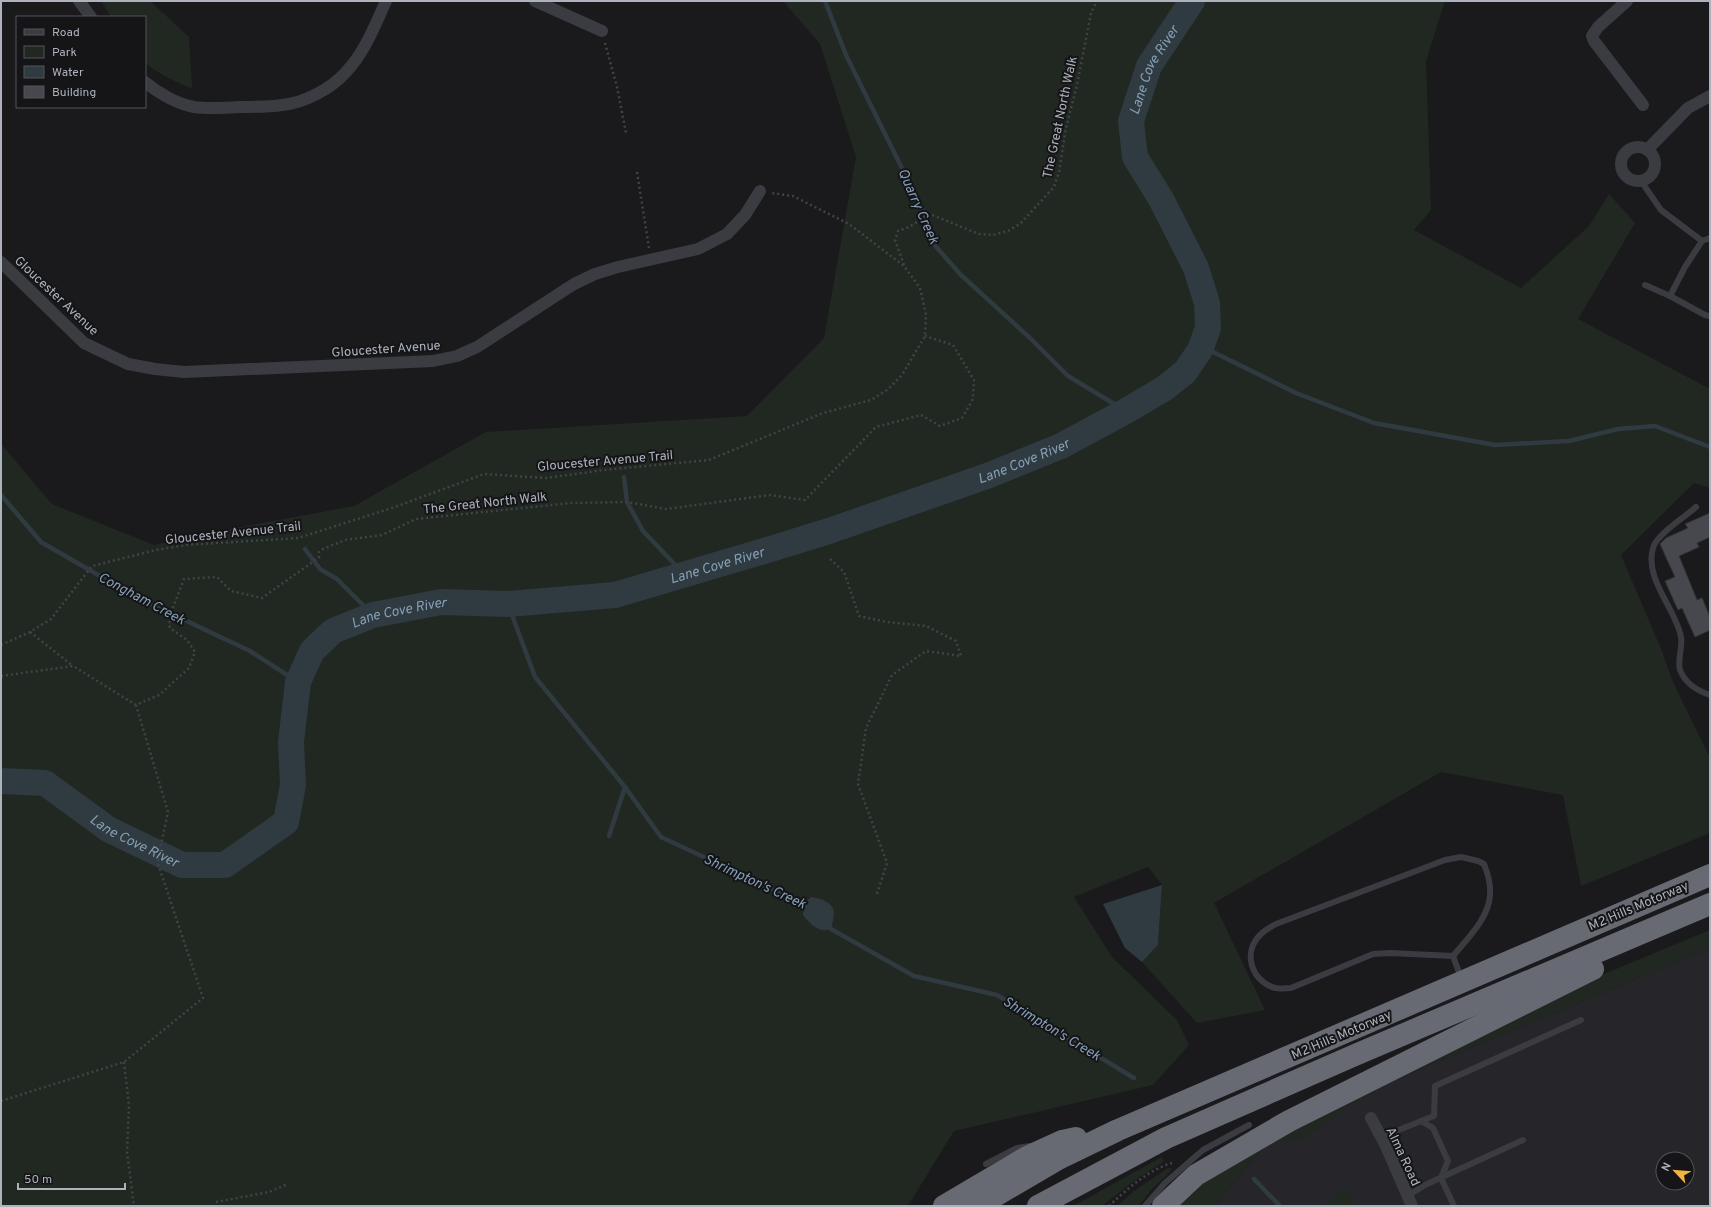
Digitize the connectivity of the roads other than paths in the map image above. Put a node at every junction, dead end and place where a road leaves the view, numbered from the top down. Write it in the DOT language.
graph roads {
  1 [pos="79,1"];
  2 [pos="386,1"];
  3 [pos="535,1"];
  4 [pos="1627,1"];
  5 [pos="90,16"];
  6 [pos="602,31"];
  7 [pos="146,83"];
  8 [pos="1710,96"];
  9 [pos="1643,105"];
  10 [pos="1647,150"];
  11 [pos="1641,181"];
  12 [pos="760,192"];
  13 [pos="1710,238"];
  14 [pos="1702,241"];
  15 [pos="1,262"];
  16 [pos="1645,285"];
  17 [pos="1670,296"];
  18 [pos="1710,316"];
  19 [pos="1696,507"];
  20 [pos="1710,695"];
  21 [pos="1710,875"];
  22 [pos="1710,904"];
  23 [pos="1710,909"];
  24 [pos="1454,956"];
  25 [pos="1462,981"];
  26 [pos="1581,1020"];
  27 [pos="1371,1118"];
  28 [pos="1421,1121"];
  29 [pos="1249,1125"];
  30 [pos="1118,1130"];
  31 [pos="1381,1137"];
  32 [pos="1523,1140"];
  33 [pos="1062,1141"];
  34 [pos="986,1164"];
  35 [pos="1442,1178"];
  36 [pos="1410,1201"];
  37 [pos="944,1206"];
  38 [pos="978,1206"];
  39 [pos="1038,1206"];
  40 [pos="1145,1206"];
  41 [pos="1163,1206"];
  42 [pos="1454,1206"];
  1 -- 5 [label="street"];
  2 -- 7 [label="street"];
  3 -- 6 [label="street"];
  4 -- 9 [label="street"];
  8 -- 10 [label="street"];
  10 -- 11 [label="street"];
  10 -- 11 [label="street"];
  11 -- 14 [label="lane"];
  12 -- 15 [label="street, Gloucester Avenue"];
  13 -- 14 [label="lane"];
  14 -- 17 [label="lane"];
  16 -- 17 [label="lane"];
  17 -- 18 [label="lane"];
  19 -- 20 [label="lane"];
  21 -- 25 [label="highway, M2 Hills Motorway"];
  22 -- 39 [label="highway, M2 Hills Motorway"];
  23 -- 41 [label="highway"];
  24 -- 24 [label="lane"];
  24 -- 25 [label="lane"];
  25 -- 30 [label="highway, M2 Hills Motorway"];
  26 -- 28 [label="lane"];
  27 -- 31 [label="street, Alma Road"];
  28 -- 31 [label="lane"];
  28 -- 35 [label="lane"];
  29 -- 40 [label="lane"];
  30 -- 33 [label="highway"];
  30 -- 38 [label="highway, M2 Hills Motorway"];
  31 -- 36 [label="street, Alma Road"];
  32 -- 35 [label="lane"];
  33 -- 34 [label="lane"];
  33 -- 37 [label="highway"];
  35 -- 36 [label="lane"];
  35 -- 42 [label="lane"];
}
